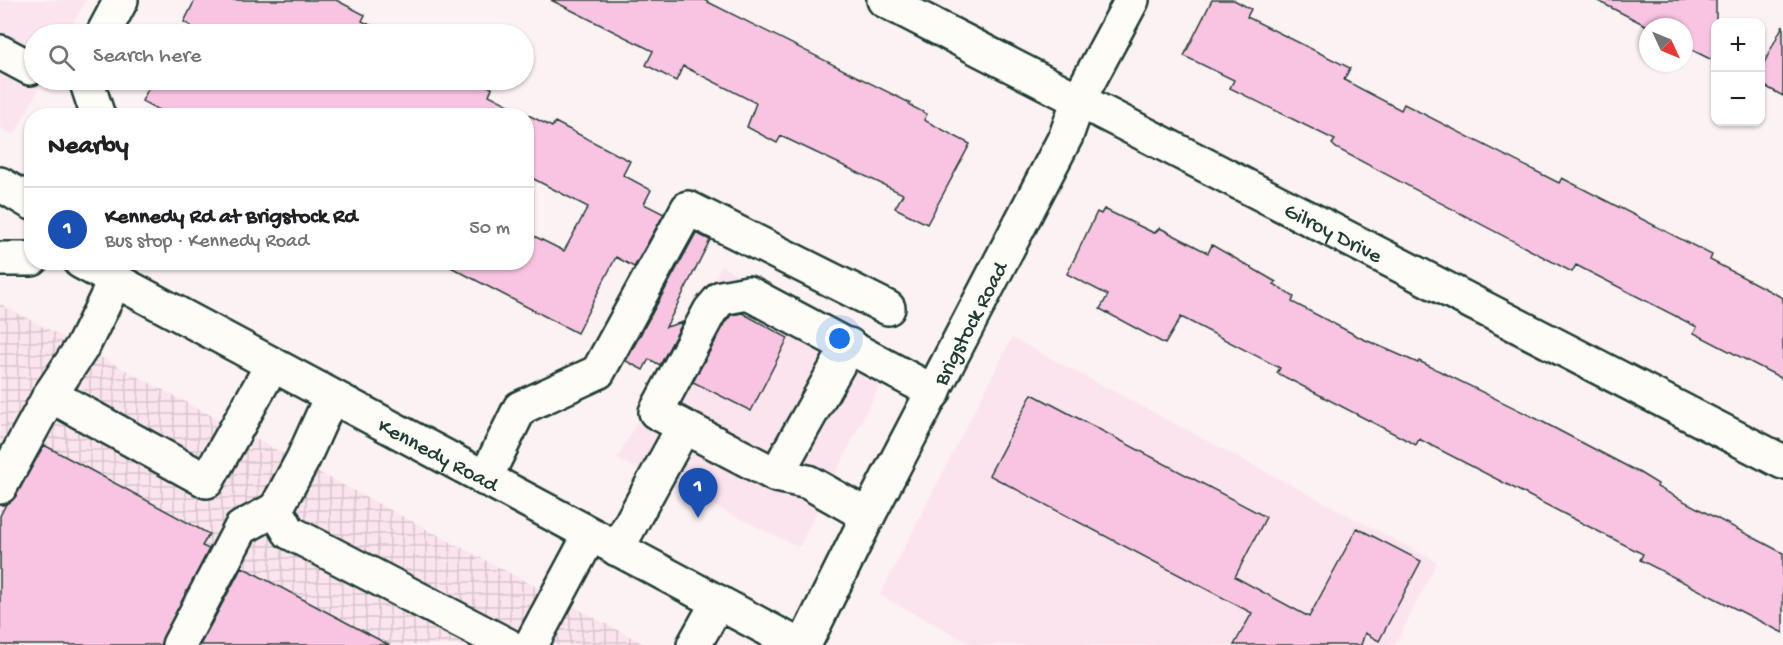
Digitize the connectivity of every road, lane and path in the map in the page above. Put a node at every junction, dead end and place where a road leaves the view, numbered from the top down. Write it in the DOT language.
graph roads {
  1 [pos="121,0"];
  2 [pos="884,0"];
  3 [pos="1132,0"];
  4 [pos="108,24"];
  5 [pos="0,52"];
  6 [pos="24,65"];
  7 [pos="89,90"];
  8 [pos="1079,99"];
  9 [pos="95,108"];
  10 [pos="0,184"];
  11 [pos="24,198"];
  12 [pos="0,259"];
  13 [pos="24,259"];
  14 [pos="95,270"];
  15 [pos="115,281"];
  16 [pos="888,308"];
  17 [pos="849,345"];
  18 [pos="272,365"];
  19 [pos="933,392"];
  20 [pos="50,395"];
  21 [pos="331,397"];
  22 [pos="683,428"];
  23 [pos="1783,462"];
  24 [pos="776,476"];
  25 [pos="485,479"];
  26 [pos="0,487"];
  27 [pos="276,509"];
  28 [pos="868,516"];
  29 [pos="603,542"];
  30 [pos="718,602"];
  31 [pos="459,634"];
  32 [pos="179,645"];
  33 [pos="507,645"];
  34 [pos="531,645"];
  35 [pos="694,645"];
  36 [pos="798,645"];
  37 [pos="804,645"];
  1 -- 4 [label="street"];
  2 -- 8 [label="street, Gilroy Drive"];
  3 -- 8 [label="street, Brigstock Road"];
  5 -- 6 [label="street"];
  7 -- 9 [label="street"];
  8 -- 19 [label="street, Brigstock Road"];
  8 -- 23 [label="street, Gilroy Drive"];
  10 -- 11 [label="street"];
  12 -- 13 [label="street"];
  14 -- 15 [label="street, Kennedy Road"];
  15 -- 18 [label="street, Kennedy Road"];
  15 -- 20 [label="street"];
  16 -- 25 [label="street"];
  17 -- 19 [label="street"];
  17 -- 22 [label="street"];
  17 -- 24 [label="street"];
  18 -- 20 [label="street"];
  18 -- 21 [label="street, Kennedy Road"];
  19 -- 28 [label="street, Brigstock Road"];
  20 -- 26 [label="street"];
  21 -- 25 [label="street, Kennedy Road"];
  21 -- 27 [label="street"];
  22 -- 24 [label="street"];
  22 -- 29 [label="street"];
  24 -- 28 [label="street"];
  25 -- 29 [label="street, Kennedy Road"];
  27 -- 31 [label="street"];
  27 -- 32 [label="street"];
  28 -- 37 [label="street, Brigstock Road"];
  29 -- 30 [label="street, Kennedy Road"];
  29 -- 34 [label="street"];
  30 -- 35 [label="street"];
  30 -- 36 [label="street, Kennedy Road"];
  31 -- 33 [label="street"];
}
